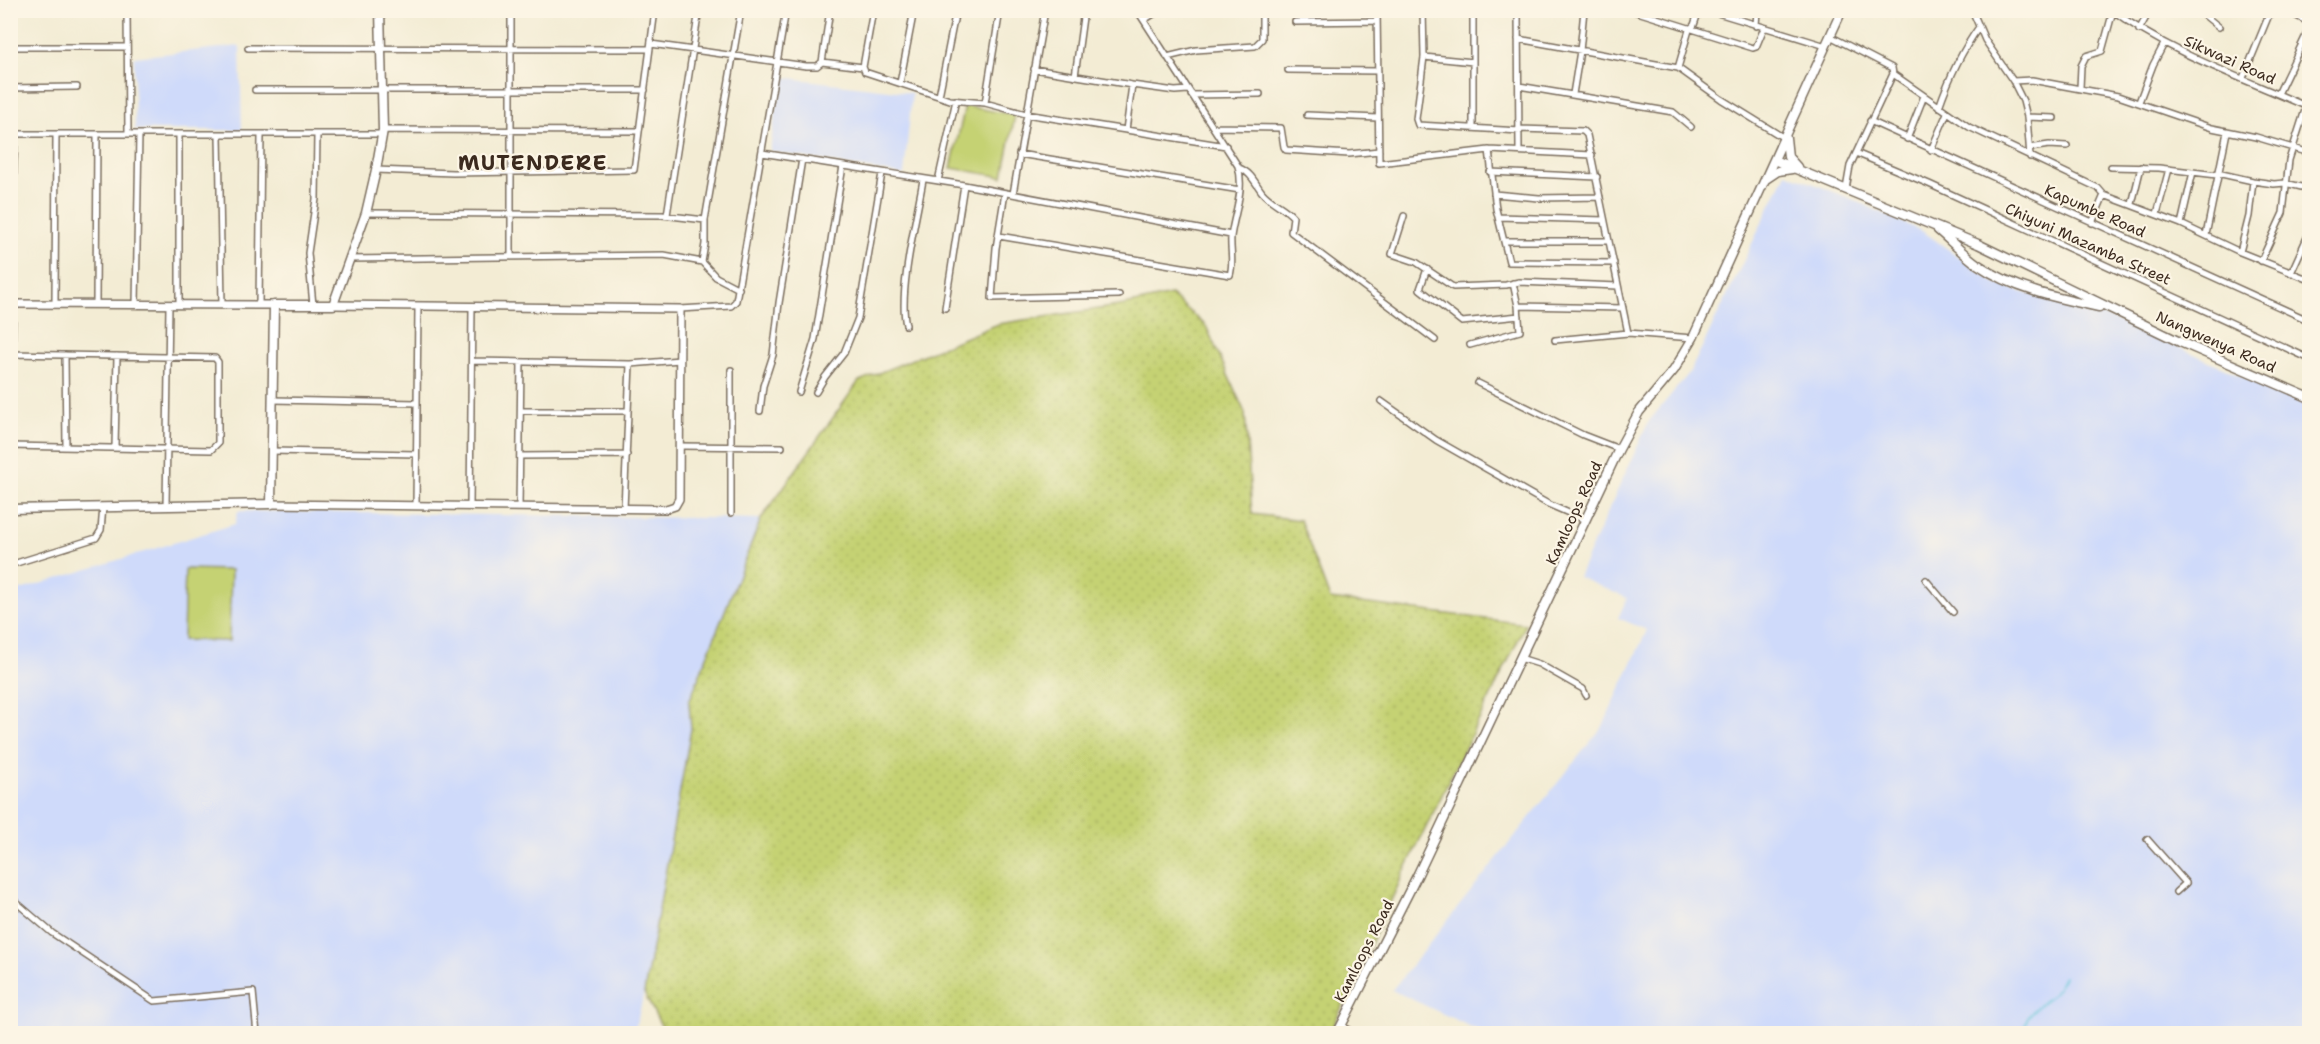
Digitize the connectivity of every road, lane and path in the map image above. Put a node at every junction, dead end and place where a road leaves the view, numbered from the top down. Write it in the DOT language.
graph roads {
  1 [pos="127,10"];
  2 [pos="380,10"];
  3 [pos="511,10"];
  4 [pos="655,10"];
  5 [pos="699,10"];
  6 [pos="741,10"];
  7 [pos="786,10"];
  8 [pos="830,10"];
  9 [pos="873,10"];
  10 [pos="914,10"];
  11 [pos="956,10"];
  12 [pos="1000,10"];
  13 [pos="1045,10"];
  14 [pos="1084,10"];
  15 [pos="1137,10"];
  16 [pos="1160,10"];
  17 [pos="1262,10"];
  18 [pos="1377,10"];
  19 [pos="1423,10"];
  20 [pos="1473,10"];
  21 [pos="1518,10"];
  22 [pos="1584,10"];
  23 [pos="1631,10"];
  24 [pos="1699,10"];
  25 [pos="1708,10"];
  26 [pos="1757,10"];
  27 [pos="1842,10"];
  28 [pos="1972,10"];
  29 [pos="2150,10"];
  30 [pos="2198,10"];
  31 [pos="2271,10"];
  32 [pos="2285,10"];
  33 [pos="2112,11"];
  34 [pos="1144,20"];
  35 [pos="1377,21"];
  36 [pos="1295,22"];
  37 [pos="2310,25"];
  38 [pos="1755,26"];
  39 [pos="1979,27"];
  40 [pos="2219,27"];
  41 [pos="1764,28"];
  42 [pos="1689,30"];
  43 [pos="2139,30"];
  44 [pos="1830,36"];
  45 [pos="1518,39"];
  46 [pos="2164,44"];
  47 [pos="10,46"];
  48 [pos="651,46"];
  49 [pos="1826,46"];
  50 [pos="127,47"];
  51 [pos="248,48"];
  52 [pos="381,48"];
  53 [pos="510,49"];
  54 [pos="694,49"];
  55 [pos="1580,51"];
  56 [pos="734,55"];
  57 [pos="1167,57"];
  58 [pos="1424,57"];
  59 [pos="778,62"];
  60 [pos="822,62"];
  61 [pos="1473,62"];
  62 [pos="863,67"];
  63 [pos="1678,68"];
  64 [pos="1034,69"];
  65 [pos="1288,70"];
  66 [pos="1378,71"];
  67 [pos="1893,74"];
  68 [pos="1075,76"];
  69 [pos="2243,78"];
  70 [pos="2013,81"];
  71 [pos="900,83"];
  72 [pos="1132,85"];
  73 [pos="1519,86"];
  74 [pos="77,87"];
  75 [pos="10,88"];
  76 [pos="2080,88"];
  77 [pos="382,89"];
  78 [pos="255,90"];
  79 [pos="510,90"];
  80 [pos="645,90"];
  81 [pos="1190,93"];
  82 [pos="1260,94"];
  83 [pos="1573,94"];
  84 [pos="2278,94"];
  85 [pos="939,96"];
  86 [pos="1924,96"];
  87 [pos="956,100"];
  88 [pos="2139,102"];
  89 [pos="985,103"];
  90 [pos="1939,107"];
  91 [pos="2308,108"];
  92 [pos="1947,113"];
  93 [pos="1026,114"];
  94 [pos="1307,115"];
  95 [pos="2027,117"];
  96 [pos="1378,118"];
  97 [pos="2054,118"];
  98 [pos="1870,121"];
  99 [pos="1213,127"];
  100 [pos="1473,128"];
  101 [pos="1691,128"];
  102 [pos="1789,129"];
  103 [pos="1126,130"];
  104 [pos="1520,130"];
  105 [pos="510,131"];
  106 [pos="638,131"];
  107 [pos="382,132"];
  108 [pos="2227,132"];
  109 [pos="128,133"];
  110 [pos="13,134"];
  111 [pos="56,134"];
  112 [pos="97,134"];
  113 [pos="139,134"];
  114 [pos="179,134"];
  115 [pos="219,135"];
  116 [pos="261,135"];
  117 [pos="317,135"];
  118 [pos="1784,138"];
  119 [pos="1907,139"];
  120 [pos="1226,146"];
  121 [pos="2067,146"];
  122 [pos="2292,147"];
  123 [pos="2030,148"];
  124 [pos="1489,150"];
  125 [pos="1519,150"];
  126 [pos="1931,150"];
  127 [pos="1379,151"];
  128 [pos="762,153"];
  129 [pos="1856,153"];
  130 [pos="2310,153"];
  131 [pos="1019,154"];
  132 [pos="1592,154"];
  133 [pos="2030,157"];
  134 [pos="801,159"];
  135 [pos="1774,160"];
  136 [pos="843,166"];
  137 [pos="2112,167"];
  138 [pos="2141,167"];
  139 [pos="1239,168"];
  140 [pos="2169,169"];
  141 [pos="376,170"];
  142 [pos="1802,171"];
  143 [pos="511,172"];
  144 [pos="1490,172"];
  145 [pos="2193,172"];
  146 [pos="882,173"];
  147 [pos="2217,174"];
  148 [pos="1597,177"];
  149 [pos="923,180"];
  150 [pos="938,181"];
  151 [pos="1764,181"];
  152 [pos="2253,181"];
  153 [pos="2285,183"];
  154 [pos="964,185"];
  155 [pos="1846,189"];
  156 [pos="2310,189"];
  157 [pos="1240,190"];
  158 [pos="1005,193"];
  159 [pos="1013,194"];
  160 [pos="1494,194"];
  161 [pos="2104,195"];
  162 [pos="1600,197"];
  163 [pos="2132,204"];
  164 [pos="366,213"];
  165 [pos="512,214"];
  166 [pos="2157,214"];
  167 [pos="667,215"];
  168 [pos="1404,216"];
  169 [pos="1498,217"];
  170 [pos="705,220"];
  171 [pos="1604,220"];
  172 [pos="2092,223"];
  173 [pos="2181,224"];
  174 [pos="1932,225"];
  175 [pos="2310,231"];
  176 [pos="1231,235"];
  177 [pos="2206,235"];
  178 [pos="999,236"];
  179 [pos="1504,241"];
  180 [pos="1609,241"];
  181 [pos="2240,252"];
  182 [pos="511,256"];
  183 [pos="350,259"];
  184 [pos="2261,261"];
  185 [pos="702,262"];
  186 [pos="1614,263"];
  187 [pos="1427,269"];
  188 [pos="2290,273"];
  189 [pos="2310,280"];
  190 [pos="1513,283"];
  191 [pos="1618,286"];
  192 [pos="739,289"];
  193 [pos="1119,295"];
  194 [pos="55,303"];
  195 [pos="13,304"];
  196 [pos="96,304"];
  197 [pos="136,304"];
  198 [pos="222,304"];
  199 [pos="259,304"];
  200 [pos="169,305"];
  201 [pos="179,305"];
  202 [pos="274,305"];
  203 [pos="313,305"];
  204 [pos="333,305"];
  205 [pos="1518,306"];
  206 [pos="418,307"];
  207 [pos="472,308"];
  208 [pos="1623,308"];
  209 [pos="680,309"];
  210 [pos="945,309"];
  211 [pos="2111,309"];
  212 [pos="1519,316"];
  213 [pos="2310,321"];
  214 [pos="906,325"];
  215 [pos="1628,333"];
  216 [pos="1692,338"];
  217 [pos="1435,340"];
  218 [pos="1555,340"];
  219 [pos="1470,345"];
  220 [pos="12,354"];
  221 [pos="66,355"];
  222 [pos="117,356"];
  223 [pos="169,356"];
  224 [pos="2310,359"];
  225 [pos="680,360"];
  226 [pos="473,361"];
  227 [pos="521,362"];
  228 [pos="630,364"];
  229 [pos="731,370"];
  230 [pos="1478,383"];
  231 [pos="799,392"];
  232 [pos="816,392"];
  233 [pos="2310,398"];
  234 [pos="273,400"];
  235 [pos="1381,401"];
  236 [pos="11,403"];
  237 [pos="417,403"];
  238 [pos="521,411"];
  239 [pos="627,411"];
  240 [pos="760,411"];
  241 [pos="10,433"];
  242 [pos="10,446"];
  243 [pos="679,446"];
  244 [pos="66,447"];
  245 [pos="115,447"];
  246 [pos="168,447"];
  247 [pos="732,447"];
  248 [pos="783,447"];
  249 [pos="1619,449"];
  250 [pos="272,450"];
  251 [pos="416,454"];
  252 [pos="627,455"];
  253 [pos="521,456"];
  254 [pos="271,504"];
  255 [pos="166,506"];
  256 [pos="416,506"];
  257 [pos="470,506"];
  258 [pos="103,507"];
  259 [pos="519,507"];
  260 [pos="10,509"];
  261 [pos="624,509"];
  262 [pos="731,513"];
  263 [pos="1585,520"];
  264 [pos="10,565"];
  265 [pos="1926,580"];
  266 [pos="1953,612"];
  267 [pos="1520,658"];
  268 [pos="1586,695"];
  269 [pos="2147,839"];
  270 [pos="2176,892"];
  271 [pos="10,897"];
  272 [pos="1339,1030"];
  273 [pos="1356,1033"];
  274 [pos="256,1034"];
  1 -- 50 [label="street"];
  2 -- 52 [label="main road"];
  3 -- 53 [label="street"];
  4 -- 48 [label="street"];
  5 -- 54 [label="street"];
  6 -- 56 [label="street"];
  7 -- 59 [label="street"];
  8 -- 60 [label="street"];
  9 -- 62 [label="street"];
  10 -- 71 [label="street"];
  11 -- 85 [label="street"];
  12 -- 89 [label="street"];
  13 -- 64 [label="street"];
  14 -- 68 [label="street"];
  15 -- 34 [label="street"];
  16 -- 34 [label="street"];
  17 -- 57 [label="street"];
  18 -- 35 [label="street"];
  19 -- 58 [label="street"];
  20 -- 61 [label="street"];
  21 -- 45 [label="street"];
  22 -- 55 [label="street"];
  23 -- 42 [label="street"];
  24 -- 42 [label="street"];
  25 -- 38 [label="street"];
  26 -- 38 [label="street"];
  27 -- 44 [label="main road, Kamloops Road"];
  28 -- 39 [label="street"];
  29 -- 43 [label="street"];
  30 -- 40 [label="street"];
  31 -- 69 [label="street"];
  32 -- 37 [label="street"];
  33 -- 43 [label="street, Sikwazi Road"];
  33 -- 76 [label="street"];
  34 -- 57 [label="street"];
  35 -- 36 [label="street"];
  35 -- 66 [label="street"];
  37 -- 84 [label="street"];
  38 -- 41 [label="street"];
  39 -- 70 [label="street"];
  39 -- 90 [label="street"];
  41 -- 42 [label="street"];
  41 -- 49 [label="street"];
  42 -- 63 [label="street"];
  43 -- 46 [label="street, Sikwazi Road"];
  44 -- 49 [label="main road, Kamloops Road"];
  44 -- 67 [label="street"];
  45 -- 55 [label="street"];
  45 -- 73 [label="street"];
  46 -- 69 [label="street, Sikwazi Road"];
  46 -- 88 [label="street"];
  47 -- 50 [label="street"];
  48 -- 53 [label="street"];
  48 -- 54 [label="street"];
  48 -- 80 [label="street"];
  49 -- 102 [label="main road, Kamloops Road"];
  50 -- 109 [label="street"];
  51 -- 52 [label="street"];
  52 -- 53 [label="street"];
  52 -- 77 [label="main road"];
  53 -- 79 [label="street"];
  54 -- 56 [label="street"];
  54 -- 167 [label="street"];
  55 -- 63 [label="street"];
  55 -- 83 [label="street"];
  56 -- 59 [label="street"];
  56 -- 170 [label="street"];
  57 -- 81 [label="street"];
  58 -- 61 [label="street"];
  58 -- 100 [label="street"];
  59 -- 60 [label="street"];
  59 -- 128 [label="street"];
  60 -- 62 [label="street"];
  61 -- 100 [label="street"];
  62 -- 71 [label="street"];
  63 -- 118 [label="street"];
  64 -- 68 [label="street"];
  64 -- 93 [label="street"];
  65 -- 66 [label="street"];
  66 -- 96 [label="street"];
  67 -- 86 [label="street"];
  67 -- 98 [label="street"];
  68 -- 72 [label="street"];
  69 -- 84 [label="street, Sikwazi Road"];
  70 -- 76 [label="street"];
  70 -- 95 [label="street"];
  71 -- 85 [label="street"];
  72 -- 81 [label="street"];
  72 -- 103 [label="street"];
  73 -- 83 [label="street"];
  73 -- 104 [label="street"];
  74 -- 75 [label="street"];
  76 -- 88 [label="street"];
  77 -- 78 [label="street"];
  77 -- 79 [label="street"];
  77 -- 107 [label="main road"];
  79 -- 80 [label="street"];
  79 -- 105 [label="street"];
  80 -- 106 [label="street"];
  81 -- 82 [label="street"];
  81 -- 99 [label="street"];
  83 -- 101 [label="street"];
  84 -- 91 [label="street, Sikwazi Road"];
  85 -- 87 [label="street"];
  86 -- 90 [label="street"];
  86 -- 119 [label="street"];
  87 -- 89 [label="street"];
  87 -- 150 [label="street"];
  88 -- 108 [label="street"];
  89 -- 93 [label="street"];
  90 -- 92 [label="street"];
  91 -- 122 [label="street"];
  92 -- 126 [label="street"];
  92 -- 133 [label="street"];
  93 -- 103 [label="street"];
  93 -- 131 [label="street"];
  94 -- 96 [label="street"];
  95 -- 97 [label="street"];
  95 -- 123 [label="street"];
  96 -- 127 [label="street"];
  98 -- 119 [label="street, Kapumbe Road"];
  98 -- 129 [label="street"];
  99 -- 120 [label="street"];
  99 -- 127 [label="street"];
  100 -- 104 [label="street"];
  102 -- 118 [label="main road, Kamloops Road"];
  102 -- 142 [label="main road"];
  103 -- 120 [label="street"];
  104 -- 125 [label="street"];
  104 -- 132 [label="street"];
  105 -- 106 [label="street"];
  105 -- 107 [label="street"];
  105 -- 143 [label="street"];
  106 -- 143 [label="street"];
  107 -- 117 [label="street"];
  107 -- 141 [label="main road"];
  108 -- 122 [label="street"];
  108 -- 147 [label="street"];
  109 -- 112 [label="street"];
  109 -- 113 [label="street"];
  110 -- 111 [label="street"];
  110 -- 195 [label="street"];
  111 -- 112 [label="street"];
  111 -- 194 [label="street"];
  112 -- 196 [label="street"];
  113 -- 114 [label="street"];
  113 -- 197 [label="street"];
  114 -- 115 [label="street"];
  114 -- 201 [label="street"];
  115 -- 116 [label="street"];
  115 -- 198 [label="street"];
  116 -- 117 [label="street"];
  116 -- 199 [label="street"];
  117 -- 203 [label="street"];
  118 -- 135 [label="main road, Kamloops Road"];
  119 -- 126 [label="street, Kapumbe Road"];
  120 -- 139 [label="street"];
  121 -- 123 [label="street"];
  122 -- 130 [label="street"];
  122 -- 153 [label="street"];
  123 -- 133 [label="street"];
  124 -- 125 [label="street"];
  124 -- 127 [label="street"];
  124 -- 144 [label="street"];
  125 -- 132 [label="street"];
  126 -- 172 [label="street, Kapumbe Road"];
  128 -- 134 [label="street"];
  128 -- 192 [label="street"];
  129 -- 155 [label="street"];
  129 -- 224 [label="street, Chiyuni Mazamba Street"];
  131 -- 157 [label="street"];
  131 -- 159 [label="street"];
  132 -- 148 [label="street"];
  133 -- 161 [label="street"];
  134 -- 136 [label="street"];
  134 -- 240 [label="street"];
  135 -- 142 [label="main road, Nangwenya Road"];
  135 -- 151 [label="main road, Kamloops Road"];
  136 -- 146 [label="street"];
  136 -- 231 [label="street"];
  137 -- 138 [label="street"];
  138 -- 140 [label="street"];
  138 -- 163 [label="street"];
  139 -- 157 [label="street"];
  139 -- 217 [label="street"];
  140 -- 145 [label="street"];
  140 -- 166 [label="street"];
  141 -- 143 [label="street"];
  141 -- 164 [label="main road"];
  142 -- 151 [label="main road"];
  142 -- 155 [label="main road, Nangwenya Road"];
  143 -- 165 [label="street"];
  144 -- 148 [label="street"];
  144 -- 160 [label="street"];
  145 -- 147 [label="street"];
  145 -- 173 [label="street"];
  146 -- 149 [label="street"];
  146 -- 232 [label="street"];
  147 -- 152 [label="street"];
  147 -- 177 [label="street"];
  148 -- 162 [label="street"];
  149 -- 150 [label="street"];
  149 -- 214 [label="street"];
  150 -- 154 [label="street"];
  151 -- 216 [label="main road, Kamloops Road"];
  152 -- 153 [label="street"];
  152 -- 181 [label="street"];
  153 -- 156 [label="street"];
  153 -- 184 [label="street"];
  154 -- 158 [label="street"];
  154 -- 210 [label="street"];
  155 -- 174 [label="main road, Nangwenya Road"];
  157 -- 176 [label="street"];
  158 -- 159 [label="street"];
  158 -- 178 [label="street"];
  159 -- 176 [label="street"];
  160 -- 162 [label="street"];
  160 -- 169 [label="street"];
  161 -- 163 [label="street"];
  161 -- 172 [label="street"];
  162 -- 171 [label="street"];
  163 -- 166 [label="street"];
  164 -- 165 [label="street"];
  164 -- 183 [label="main road"];
  165 -- 167 [label="street"];
  165 -- 182 [label="street"];
  166 -- 173 [label="street"];
  167 -- 170 [label="street"];
  168 -- 187 [label="street"];
  169 -- 171 [label="street"];
  169 -- 179 [label="street"];
  170 -- 185 [label="street"];
  171 -- 180 [label="street"];
  172 -- 213 [label="street, Kapumbe Road"];
  173 -- 177 [label="street"];
  174 -- 211 [label="main road, Nangwenya Road"];
  174 -- 211 [label="main road, Nangwenya Road"];
  175 -- 188 [label="street"];
  176 -- 178 [label="street"];
  177 -- 181 [label="street"];
  178 -- 193 [label="street"];
  179 -- 180 [label="street"];
  179 -- 186 [label="street"];
  180 -- 186 [label="street"];
  181 -- 184 [label="street"];
  182 -- 183 [label="street"];
  182 -- 185 [label="street"];
  183 -- 204 [label="main road"];
  184 -- 188 [label="street"];
  185 -- 192 [label="street"];
  186 -- 191 [label="street"];
  187 -- 190 [label="street"];
  187 -- 212 [label="street"];
  188 -- 189 [label="street"];
  190 -- 191 [label="street"];
  190 -- 205 [label="street"];
  191 -- 208 [label="street"];
  192 -- 209 [label="street"];
  194 -- 195 [label="street"];
  194 -- 196 [label="street"];
  195 -- 220 [label="street"];
  196 -- 197 [label="street"];
  197 -- 200 [label="street"];
  198 -- 199 [label="street"];
  198 -- 201 [label="street"];
  199 -- 202 [label="street"];
  200 -- 201 [label="street"];
  200 -- 223 [label="street"];
  202 -- 203 [label="main road"];
  202 -- 234 [label="main road"];
  203 -- 204 [label="main road"];
  204 -- 206 [label="street"];
  205 -- 208 [label="street"];
  205 -- 212 [label="street"];
  206 -- 207 [label="street"];
  206 -- 237 [label="street"];
  207 -- 209 [label="street"];
  207 -- 226 [label="street"];
  208 -- 215 [label="street"];
  209 -- 225 [label="street"];
  211 -- 233 [label="main road, Nangwenya Road"];
  212 -- 219 [label="street"];
  215 -- 216 [label="street"];
  215 -- 218 [label="street"];
  216 -- 249 [label="main road, Kamloops Road"];
  220 -- 221 [label="street"];
  220 -- 236 [label="street"];
  221 -- 222 [label="street"];
  221 -- 244 [label="street"];
  222 -- 223 [label="street"];
  222 -- 245 [label="street"];
  223 -- 246 [label="street"];
  223 -- 246 [label="street"];
  225 -- 228 [label="street"];
  225 -- 243 [label="street"];
  226 -- 227 [label="street"];
  226 -- 257 [label="street"];
  227 -- 228 [label="street"];
  227 -- 238 [label="street"];
  228 -- 239 [label="street"];
  229 -- 247 [label="street"];
  230 -- 249 [label="street"];
  234 -- 237 [label="street"];
  234 -- 250 [label="main road"];
  235 -- 263 [label="street"];
  236 -- 241 [label="street"];
  237 -- 251 [label="street"];
  238 -- 239 [label="street"];
  238 -- 253 [label="street"];
  239 -- 252 [label="street"];
  242 -- 244 [label="street"];
  243 -- 247 [label="street"];
  243 -- 261 [label="street"];
  244 -- 245 [label="street"];
  245 -- 246 [label="street"];
  246 -- 255 [label="street"];
  247 -- 248 [label="street"];
  247 -- 262 [label="street"];
  249 -- 263 [label="main road, Kamloops Road"];
  250 -- 251 [label="street"];
  250 -- 254 [label="main road"];
  251 -- 256 [label="street"];
  252 -- 253 [label="street"];
  252 -- 261 [label="street"];
  253 -- 259 [label="street"];
  254 -- 255 [label="main road"];
  254 -- 256 [label="street"];
  255 -- 258 [label="main road"];
  256 -- 257 [label="street"];
  257 -- 259 [label="street"];
  258 -- 260 [label="main road"];
  258 -- 264 [label="street"];
  259 -- 261 [label="street"];
  263 -- 267 [label="main road, Kamloops Road"];
  265 -- 266 [label="street"];
  267 -- 268 [label="street"];
  267 -- 272 [label="main road, Kamloops Road"];
  269 -- 270 [label="street"];
  271 -- 274 [label="street"];
  272 -- 273 [label="street"];
}
